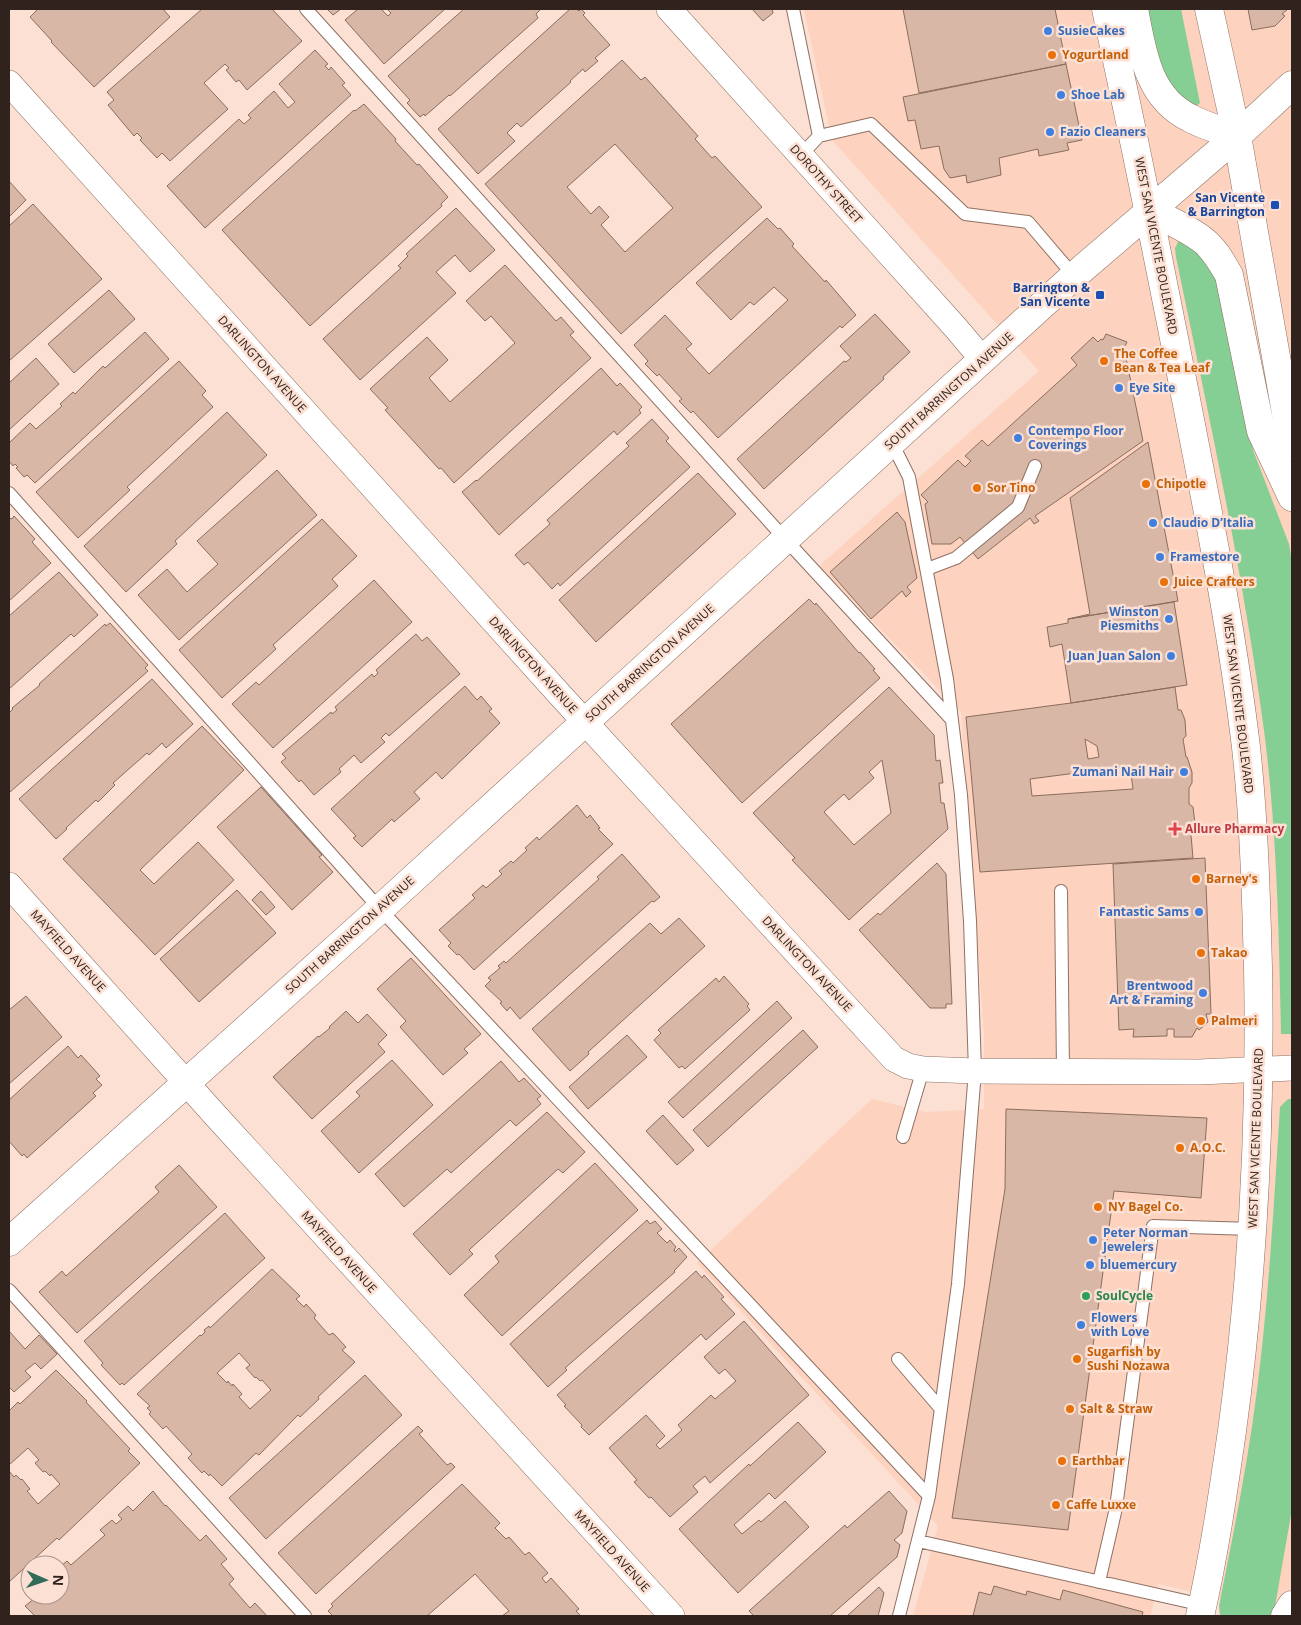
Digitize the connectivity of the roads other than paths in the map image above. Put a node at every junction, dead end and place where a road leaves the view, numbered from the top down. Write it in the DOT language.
graph roads {
  1 [pos="306,9"];
  2 [pos="669,9"];
  3 [pos="793,9"];
  4 [pos="1106,9"];
  5 [pos="1134,9"];
  6 [pos="1209,9"];
  7 [pos="9,83"];
  8 [pos="1292,85"];
  9 [pos="819,136"];
  10 [pos="1237,136"];
  11 [pos="800,156"];
  12 [pos="1150,211"];
  13 [pos="1074,276"];
  14 [pos="983,360"];
  15 [pos="892,443"];
  16 [pos="1292,447"];
  17 [pos="1035,466"];
  18 [pos="9,493"];
  19 [pos="1292,497"];
  20 [pos="786,540"];
  21 [pos="927,569"];
  22 [pos="952,720"];
  23 [pos="585,723"];
  24 [pos="9,885"];
  25 [pos="1061,891"];
  26 [pos="380,909"];
  27 [pos="1292,1068"];
  28 [pos="924,1069"];
  29 [pos="1259,1070"];
  30 [pos="974,1071"];
  31 [pos="1063,1072"];
  32 [pos="186,1083"];
  33 [pos="903,1137"];
  34 [pos="1253,1229"];
  35 [pos="9,1242"];
  36 [pos="9,1290"];
  37 [pos="898,1360"];
  38 [pos="941,1409"];
  39 [pos="930,1496"];
  40 [pos="918,1541"];
  41 [pos="1099,1582"];
  42 [pos="1292,1605"];
  43 [pos="1204,1613"];
  44 [pos="304,1616"];
  45 [pos="672,1616"];
  46 [pos="899,1616"];
  47 [pos="1285,1616"];
  1 -- 20 [label="lane"];
  2 -- 11 [label="street, DOROTHY STREET"];
  3 -- 9 [label="lane"];
  4 -- 12 [label="main road, WEST SAN VICENTE BOULEVARD"];
  5 -- 10 [label="main road"];
  6 -- 10 [label="main road"];
  7 -- 23 [label="street, DARLINGTON AVENUE"];
  8 -- 10 [label="main road, SOUTH BARRINGTON AVENUE"];
  9 -- 11 [label="lane"];
  9 -- 13 [label="lane"];
  10 -- 12 [label="main road, SOUTH BARRINGTON AVENUE"];
  10 -- 16 [label="main road"];
  11 -- 14 [label="street, DOROTHY STREET"];
  12 -- 13 [label="main road, SOUTH BARRINGTON AVENUE"];
  12 -- 19 [label="main road"];
  12 -- 29 [label="main road, WEST SAN VICENTE BOULEVARD"];
  13 -- 14 [label="main road, SOUTH BARRINGTON AVENUE"];
  14 -- 15 [label="main road, SOUTH BARRINGTON AVENUE"];
  15 -- 20 [label="main road, SOUTH BARRINGTON AVENUE"];
  15 -- 21 [label="lane"];
  17 -- 21 [label="lane"];
  18 -- 26 [label="lane"];
  20 -- 22 [label="lane"];
  20 -- 23 [label="main road, SOUTH BARRINGTON AVENUE"];
  21 -- 22 [label="lane"];
  22 -- 30 [label="lane"];
  23 -- 26 [label="main road, SOUTH BARRINGTON AVENUE"];
  23 -- 28 [label="street, DARLINGTON AVENUE"];
  24 -- 32 [label="street, MAYFIELD AVENUE"];
  25 -- 31 [label="lane"];
  26 -- 32 [label="main road, SOUTH BARRINGTON AVENUE"];
  26 -- 39 [label="lane"];
  27 -- 29 [label="street, DARLINGTON AVENUE"];
  28 -- 30 [label="street, DARLINGTON AVENUE"];
  28 -- 33 [label="lane"];
  29 -- 31 [label="street, DARLINGTON AVENUE"];
  29 -- 34 [label="main road, WEST SAN VICENTE BOULEVARD"];
  30 -- 31 [label="street, DARLINGTON AVENUE"];
  30 -- 38 [label="lane"];
  32 -- 35 [label="main road, SOUTH BARRINGTON AVENUE"];
  32 -- 45 [label="street, MAYFIELD AVENUE"];
  34 -- 41 [label="lane"];
  34 -- 43 [label="main road, WEST SAN VICENTE BOULEVARD"];
  36 -- 44 [label="lane"];
  37 -- 38 [label="lane"];
  38 -- 39 [label="lane"];
  39 -- 40 [label="lane"];
  40 -- 41 [label="lane"];
  40 -- 46 [label="lane"];
  41 -- 43 [label="lane"];
  42 -- 47 [label="main road"];
}
